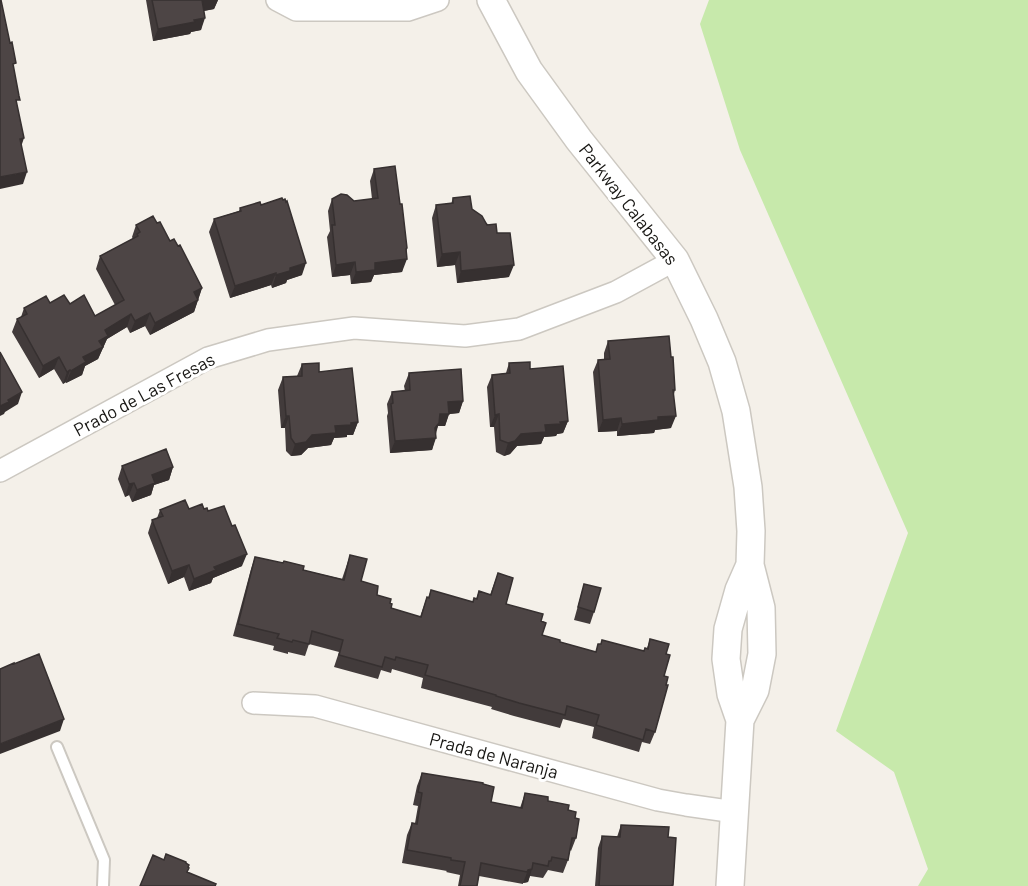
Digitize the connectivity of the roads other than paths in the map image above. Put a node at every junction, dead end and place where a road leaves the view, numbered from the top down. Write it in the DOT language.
graph roads {
  1 [pos="277,0"];
  2 [pos="438,0"];
  3 [pos="491,0"];
  4 [pos="675,260"];
  5 [pos="0,471"];
  6 [pos="253,703"];
  7 [pos="57,747"];
  8 [pos="735,812"];
  9 [pos="103,886"];
  10 [pos="730,886"];
  1 -- 2 [label="street"];
  3 -- 4 [label="street, Parkway Calabasas"];
  4 -- 5 [label="street, Prado de Las Fresas"];
  4 -- 8 [label="street, Parkway Calabasas"];
  6 -- 8 [label="street, Prada de Naranja"];
  7 -- 9 [label="lane"];
  8 -- 10 [label="street, Parkway Calabasas"];
}
